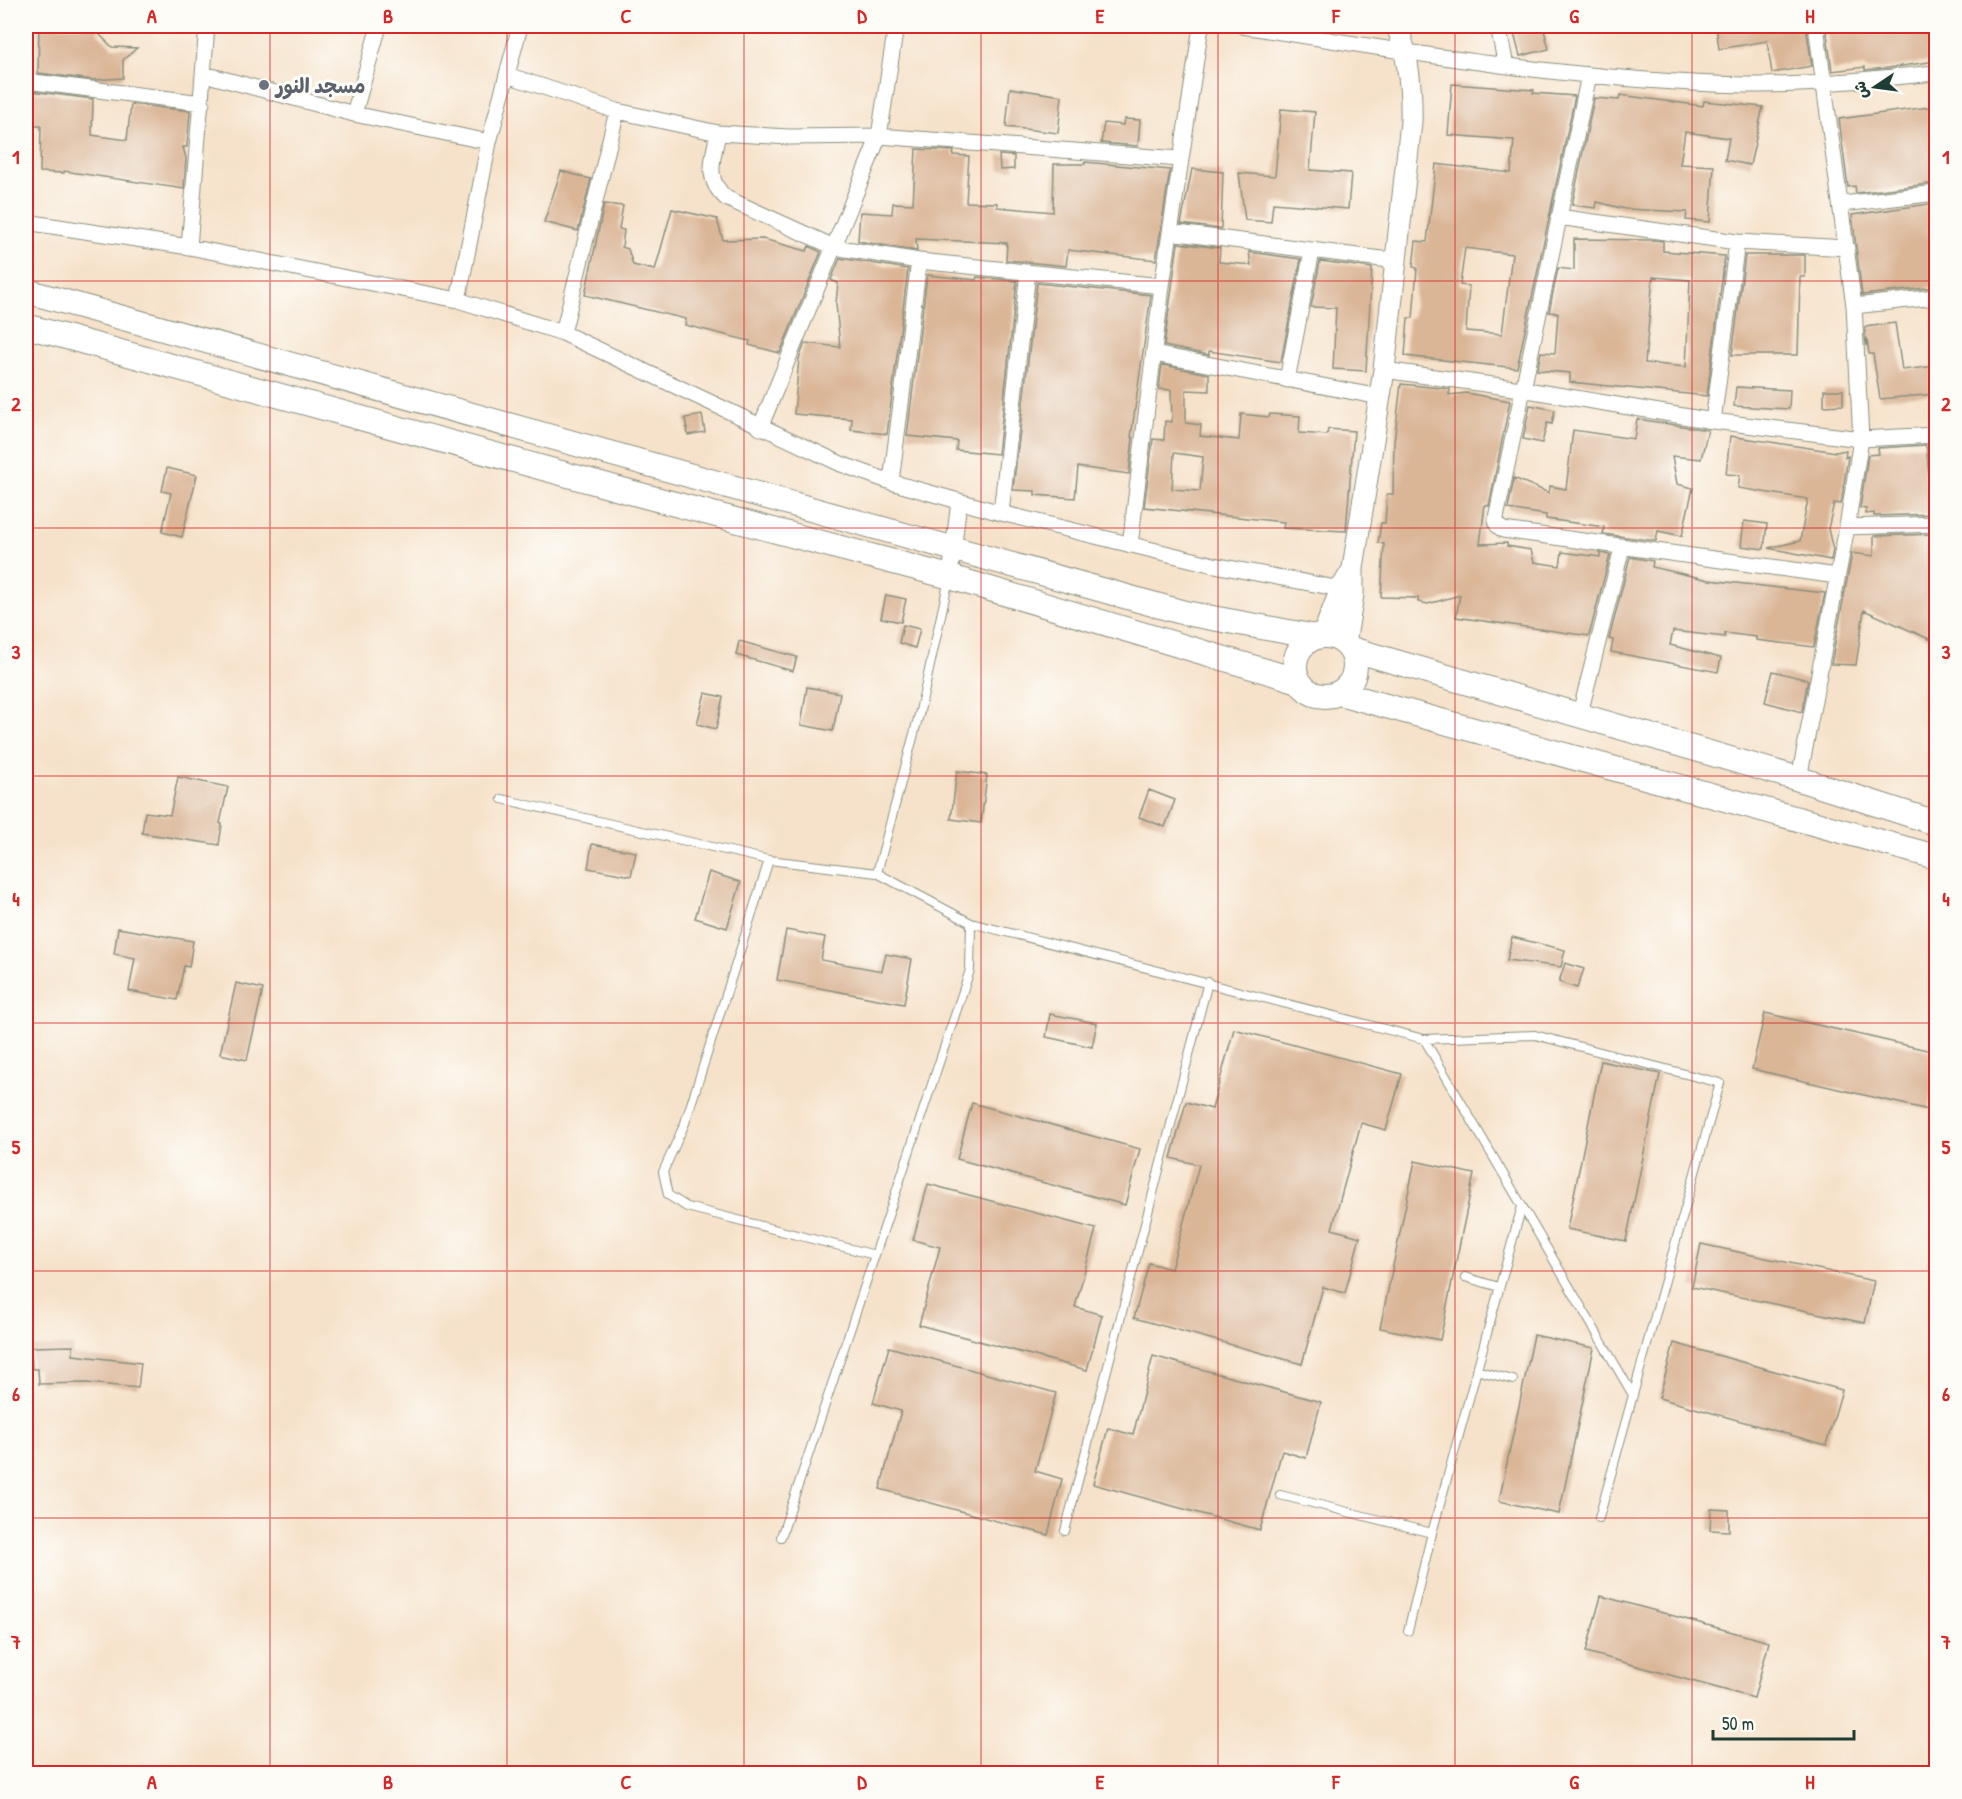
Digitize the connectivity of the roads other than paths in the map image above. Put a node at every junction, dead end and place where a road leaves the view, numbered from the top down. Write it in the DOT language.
graph roads {
  1 [pos="207,26"];
  2 [pos="379,26"];
  3 [pos="520,26"];
  4 [pos="896,26"];
  5 [pos="1201,26"];
  6 [pos="1243,26"];
  7 [pos="1397,26"];
  8 [pos="1498,26"];
  9 [pos="1816,26"];
  10 [pos="1407,52"];
  11 [pos="1506,66"];
  12 [pos="1936,73"];
  13 [pos="204,74"];
  14 [pos="507,75"];
  15 [pos="1589,75"];
  16 [pos="26,81"];
  17 [pos="1824,82"];
  18 [pos="202,103"];
  19 [pos="617,111"];
  20 [pos="354,114"];
  21 [pos="718,133"];
  22 [pos="879,136"];
  23 [pos="489,142"];
  24 [pos="1180,159"];
  25 [pos="1936,192"];
  26 [pos="1843,204"];
  27 [pos="1558,217"];
  28 [pos="26,222"];
  29 [pos="1170,232"];
  30 [pos="1737,242"];
  31 [pos="834,247"];
  32 [pos="189,248"];
  33 [pos="1847,248"];
  34 [pos="1312,250"];
  35 [pos="919,261"];
  36 [pos="1397,261"];
  37 [pos="1028,272"];
  38 [pos="1162,286"];
  39 [pos="26,291"];
  40 [pos="1936,297"];
  41 [pos="458,300"];
  42 [pos="1854,306"];
  43 [pos="26,326"];
  44 [pos="563,333"];
  45 [pos="1154,354"];
  46 [pos="1384,370"];
  47 [pos="1287,380"];
  48 [pos="1521,389"];
  49 [pos="1380,397"];
  50 [pos="1713,421"];
  51 [pos="760,428"];
  52 [pos="1936,435"];
  53 [pos="1861,439"];
  54 [pos="891,482"];
  55 [pos="959,501"];
  56 [pos="1001,513"];
  57 [pos="1936,524"];
  58 [pos="1847,527"];
  59 [pos="1130,545"];
  60 [pos="1622,548"];
  61 [pos="953,549"];
  62 [pos="1353,568"];
  63 [pos="1837,576"];
  64 [pos="950,577"];
  65 [pos="1341,589"];
  66 [pos="1333,641"];
  67 [pos="1299,681"];
  68 [pos="1339,693"];
  69 [pos="1579,717"];
  70 [pos="1799,779"];
  71 [pos="502,799"];
  72 [pos="1936,823"];
  73 [pos="1936,857"];
  74 [pos="769,860"];
  75 [pos="877,873"];
  76 [pos="971,923"];
  77 [pos="1208,982"];
  78 [pos="1424,1039"];
  79 [pos="1522,1206"];
  80 [pos="875,1255"];
  81 [pos="1465,1277"];
  82 [pos="1499,1287"];
  83 [pos="1476,1370"];
  84 [pos="1513,1380"];
  85 [pos="1633,1395"];
  86 [pos="1280,1495"];
  87 [pos="1599,1518"];
  88 [pos="1065,1531"];
  89 [pos="1432,1533"];
  90 [pos="781,1537"];
  91 [pos="1408,1630"];
  1 -- 13 [label="street"];
  2 -- 20 [label="street"];
  3 -- 14 [label="street"];
  4 -- 22 [label="street"];
  5 -- 24 [label="street"];
  6 -- 10 [label="street"];
  7 -- 10 [label="main road"];
  8 -- 11 [label="street"];
  9 -- 17 [label="street"];
  10 -- 11 [label="street"];
  10 -- 36 [label="main road"];
  11 -- 15 [label="street"];
  12 -- 17 [label="street"];
  13 -- 18 [label="street"];
  13 -- 20 [label="street"];
  14 -- 19 [label="street"];
  14 -- 23 [label="street"];
  15 -- 17 [label="street"];
  15 -- 27 [label="street"];
  16 -- 18 [label="street"];
  17 -- 26 [label="street"];
  18 -- 32 [label="street"];
  19 -- 21 [label="street"];
  19 -- 44 [label="street"];
  20 -- 23 [label="street"];
  21 -- 22 [label="street"];
  21 -- 31 [label="street"];
  22 -- 24 [label="street"];
  22 -- 31 [label="street"];
  23 -- 41 [label="street"];
  24 -- 29 [label="street"];
  25 -- 26 [label="street"];
  26 -- 33 [label="street"];
  27 -- 30 [label="street"];
  27 -- 48 [label="street"];
  28 -- 32 [label="street"];
  29 -- 34 [label="street"];
  29 -- 38 [label="street"];
  30 -- 33 [label="street"];
  30 -- 50 [label="street"];
  31 -- 35 [label="street"];
  31 -- 51 [label="street"];
  32 -- 41 [label="street"];
  33 -- 42 [label="street"];
  34 -- 36 [label="street"];
  34 -- 47 [label="street"];
  35 -- 37 [label="street"];
  35 -- 54 [label="street"];
  36 -- 46 [label="main road"];
  37 -- 38 [label="street"];
  37 -- 56 [label="street"];
  38 -- 45 [label="street"];
  39 -- 61 [label="highway"];
  40 -- 42 [label="street"];
  41 -- 44 [label="street"];
  42 -- 53 [label="street"];
  43 -- 64 [label="highway"];
  44 -- 51 [label="street"];
  45 -- 47 [label="street"];
  45 -- 59 [label="street"];
  46 -- 48 [label="street"];
  46 -- 49 [label="main road"];
  47 -- 49 [label="street"];
  48 -- 50 [label="street"];
  48 -- 60 [label="street"];
  49 -- 62 [label="main road"];
  50 -- 53 [label="street"];
  51 -- 54 [label="street"];
  52 -- 53 [label="street"];
  53 -- 58 [label="street"];
  54 -- 55 [label="street"];
  55 -- 56 [label="street"];
  55 -- 61 [label="street"];
  56 -- 59 [label="street"];
  57 -- 58 [label="street"];
  58 -- 63 [label="street"];
  59 -- 65 [label="street"];
  60 -- 63 [label="street"];
  60 -- 69 [label="street"];
  61 -- 64 [label="street"];
  61 -- 66 [label="highway"];
  62 -- 65 [label="main road"];
  62 -- 66 [label="main road"];
  63 -- 70 [label="street"];
  64 -- 67 [label="highway"];
  64 -- 75 [label="lane"];
  65 -- 66 [label="main road"];
  66 -- 67 [label="highway"];
  66 -- 68 [label="highway"];
  66 -- 69 [label="highway"];
  67 -- 68 [label="highway"];
  68 -- 73 [label="highway"];
  69 -- 70 [label="highway"];
  70 -- 72 [label="highway"];
  71 -- 74 [label="lane"];
  74 -- 75 [label="lane"];
  74 -- 80 [label="lane"];
  75 -- 76 [label="lane"];
  76 -- 77 [label="lane"];
  76 -- 80 [label="lane"];
  77 -- 78 [label="lane"];
  77 -- 88 [label="lane"];
  78 -- 79 [label="lane"];
  78 -- 85 [label="lane"];
  79 -- 82 [label="lane"];
  79 -- 85 [label="lane"];
  80 -- 90 [label="lane"];
  81 -- 82 [label="lane"];
  82 -- 83 [label="lane"];
  83 -- 84 [label="lane"];
  83 -- 89 [label="lane"];
  85 -- 87 [label="lane"];
  86 -- 89 [label="lane"];
  89 -- 91 [label="lane"];
}
